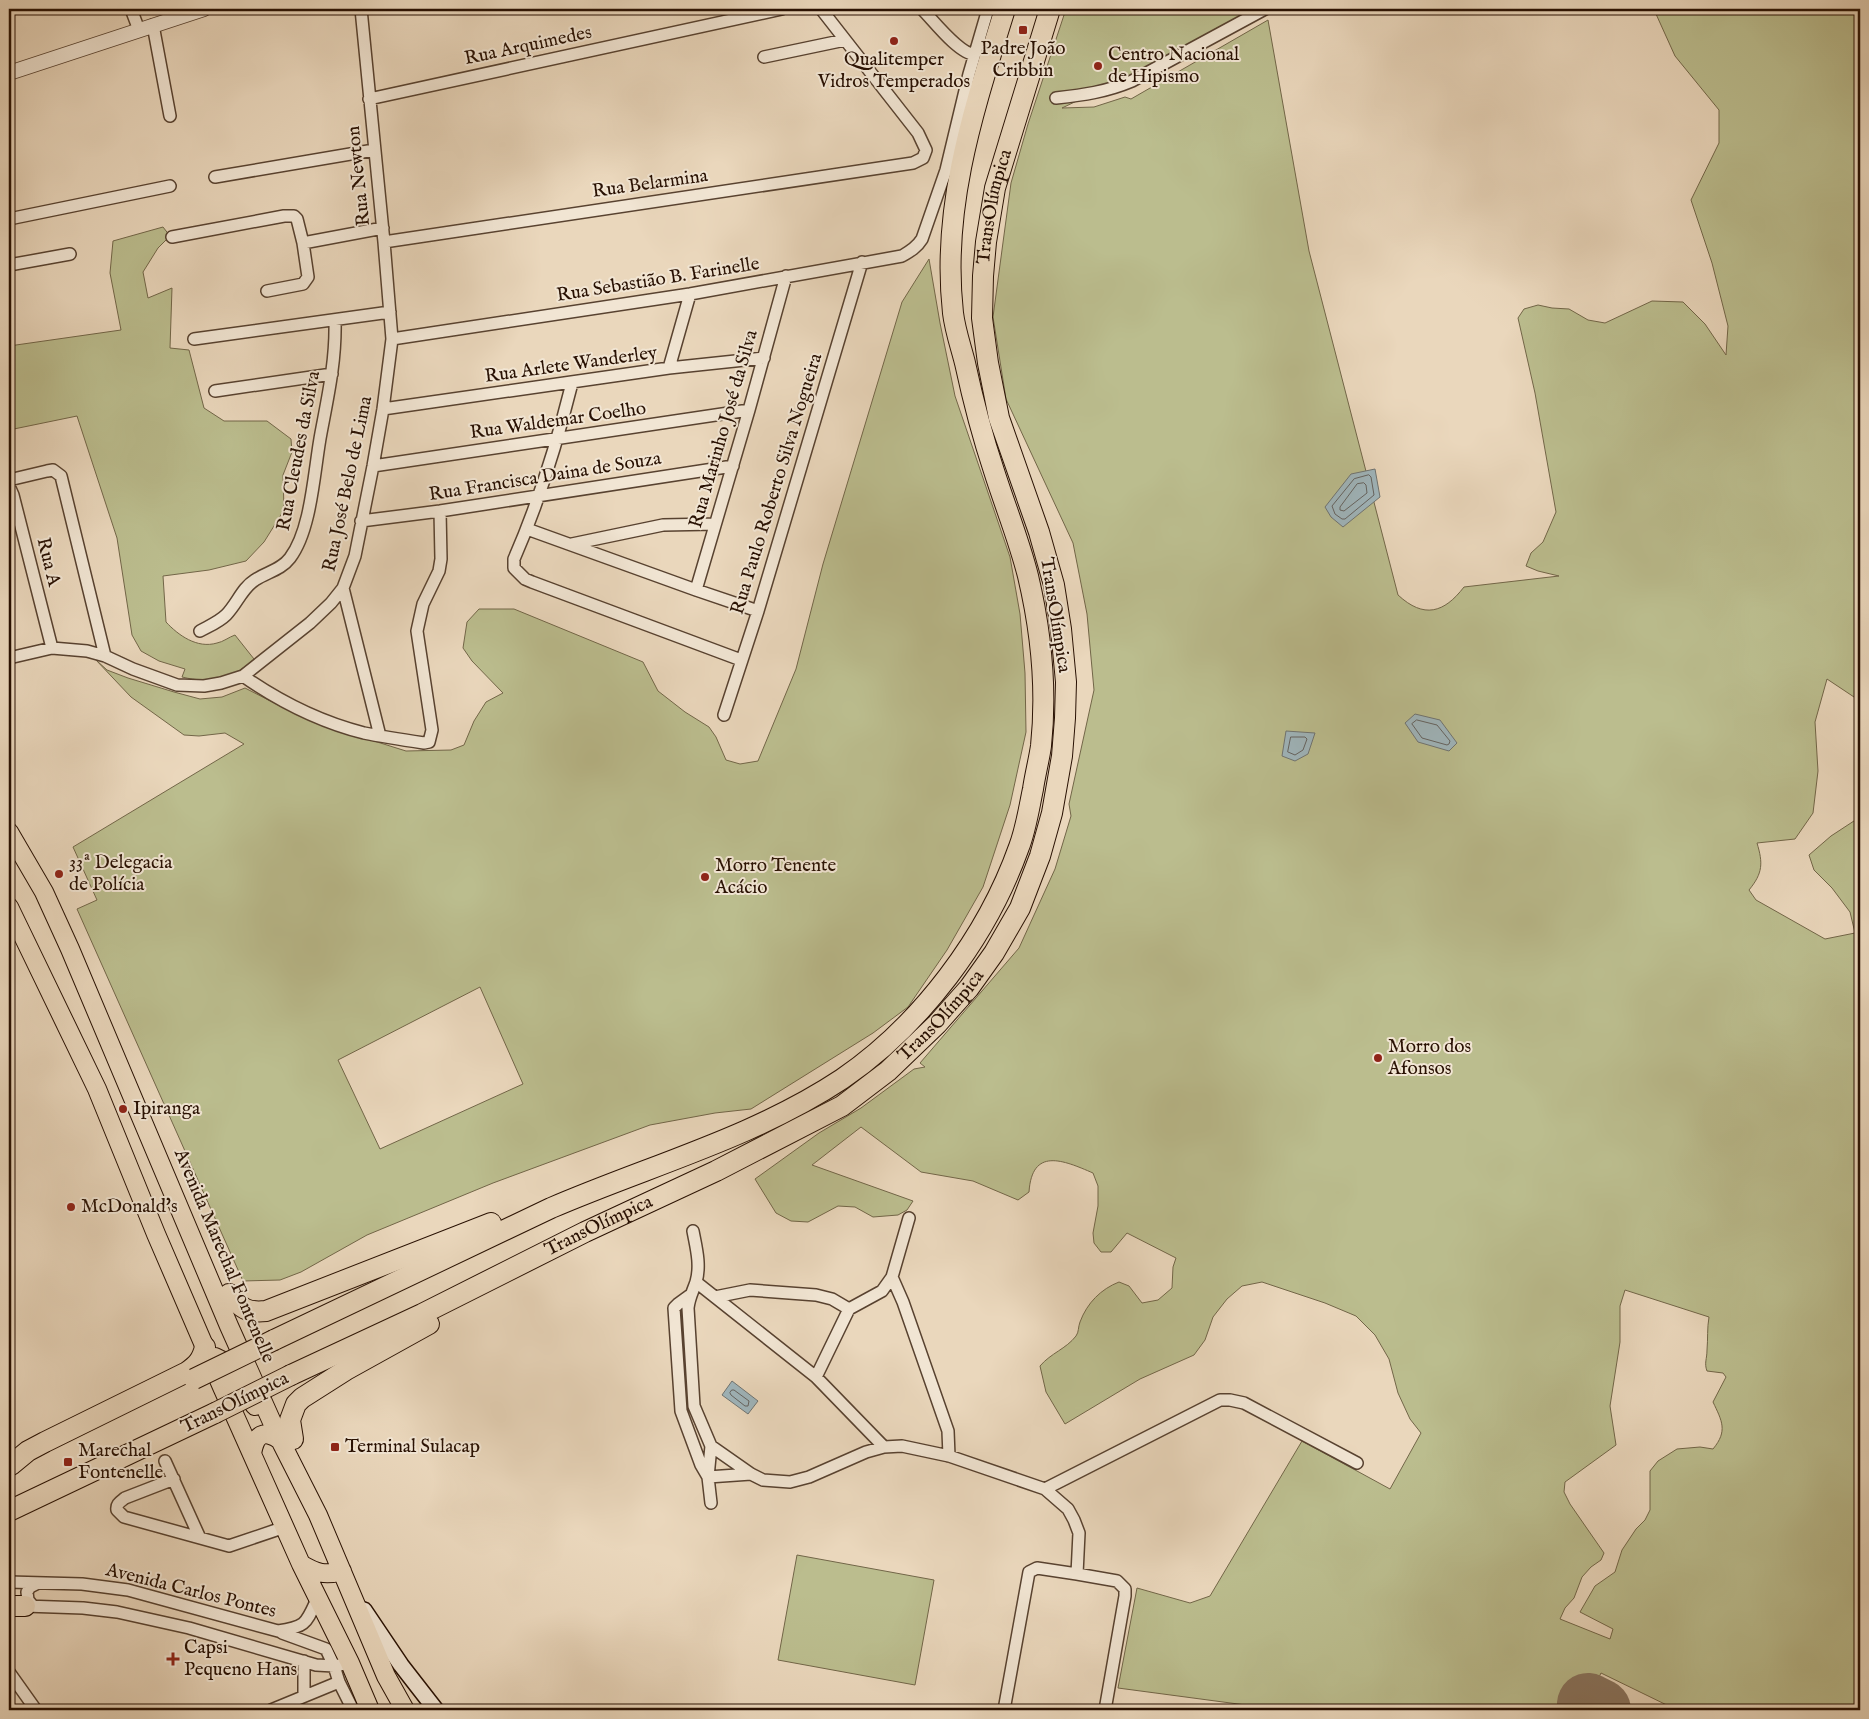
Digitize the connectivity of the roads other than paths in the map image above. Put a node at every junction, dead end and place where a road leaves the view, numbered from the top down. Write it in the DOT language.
graph roads {
  1 [pos="131,9"];
  2 [pos="204,9"];
  3 [pos="360,9"];
  4 [pos="782,9"];
  5 [pos="821,9"];
  6 [pos="922,9"];
  7 [pos="988,9"];
  8 [pos="1005,9"];
  9 [pos="1050,9"];
  10 [pos="1265,9"];
  11 [pos="153,26"];
  12 [pos="138,30"];
  13 [pos="845,40"];
  14 [pos="974,54"];
  15 [pos="764,57"];
  16 [pos="9,73"];
  17 [pos="1056,98"];
  18 [pos="369,99"];
  19 [pos="170,116"];
  20 [pos="374,150"];
  21 [pos="215,177"];
  22 [pos="170,186"];
  23 [pos="9,219"];
  24 [pos="383,228"];
  25 [pos="172,237"];
  26 [pos="384,242"];
  27 [pos="303,243"];
  28 [pos="70,254"];
  29 [pos="862,262"];
  30 [pos="9,265"];
  31 [pos="786,276"];
  32 [pos="266,292"];
  33 [pos="690,294"];
  34 [pos="390,312"];
  35 [pos="335,321"];
  36 [pos="194,339"];
  37 [pos="392,339"];
  38 [pos="764,358"];
  39 [pos="669,368"];
  40 [pos="332,374"];
  41 [pos="572,383"];
  42 [pos="215,391"];
  43 [pos="383,409"];
  44 [pos="749,410"];
  45 [pos="557,438"];
  46 [pos="373,466"];
  47 [pos="733,466"];
  48 [pos="9,480"];
  49 [pos="9,486"];
  50 [pos="539,495"];
  51 [pos="440,511"];
  52 [pos="361,521"];
  53 [pos="715,524"];
  54 [pos="527,529"];
  55 [pos="572,544"];
  56 [pos="343,588"];
  57 [pos="696,590"];
  58 [pos="758,611"];
  59 [pos="200,631"];
  60 [pos="52,648"];
  61 [pos="105,656"];
  62 [pos="9,658"];
  63 [pos="741,660"];
  64 [pos="243,676"];
  65 [pos="724,715"];
  66 [pos="380,736"];
  67 [pos="9,832"];
  68 [pos="9,907"];
  69 [pos="551,1208"];
  70 [pos="909,1218"];
  71 [pos="693,1231"];
  72 [pos="196,1247"];
  73 [pos="506,1273"];
  74 [pos="892,1277"];
  75 [pos="696,1282"];
  76 [pos="229,1294"];
  77 [pos="689,1296"];
  78 [pos="715,1297"];
  79 [pos="849,1309"];
  80 [pos="230,1326"];
  81 [pos="201,1357"];
  82 [pos="816,1377"];
  83 [pos="283,1436"];
  84 [pos="711,1446"];
  85 [pos="884,1447"];
  86 [pos="252,1454"];
  87 [pos="948,1456"];
  88 [pos="165,1461"];
  89 [pos="1357,1463"];
  90 [pos="10,1466"];
  91 [pos="751,1474"];
  92 [pos="708,1477"];
  93 [pos="174,1479"];
  94 [pos="1045,1489"];
  95 [pos="711,1502"];
  96 [pos="9,1511"];
  97 [pos="285,1527"];
  98 [pos="199,1536"];
  99 [pos="302,1564"];
  100 [pos="342,1571"];
  101 [pos="1077,1574"];
  102 [pos="9,1582"];
  103 [pos="38,1583"];
  104 [pos="350,1590"];
  105 [pos="318,1597"];
  106 [pos="19,1604"];
  107 [pos="366,1630"];
  108 [pos="278,1631"];
  109 [pos="304,1662"];
  110 [pos="342,1664"];
  111 [pos="9,1672"];
  112 [pos="338,1682"];
  113 [pos="304,1696"];
  114 [pos="36,1710"];
  115 [pos="271,1710"];
  116 [pos="352,1710"];
  117 [pos="370,1710"];
  118 [pos="405,1710"];
  119 [pos="436,1710"];
  120 [pos="1004,1710"];
  121 [pos="1105,1710"];
  1 -- 12 [label="street"];
  2 -- 11 [label="street"];
  3 -- 18 [label="street, Rua Newton"];
  4 -- 18 [label="street, Rua Arquimedes"];
  5 -- 13 [label="street"];
  6 -- 14 [label="street"];
  7 -- 14 [label="street"];
  8 -- 69 [label="highway, TransOlímpica"];
  9 -- 73 [label="highway, TransOlímpica"];
  10 -- 17 [label="street"];
  11 -- 12 [label="street"];
  11 -- 19 [label="street"];
  12 -- 16 [label="street"];
  13 -- 15 [label="street"];
  13 -- 26 [label="street, Rua Belarmina"];
  14 -- 29 [label="street, Rua Sebastião B. Farinelle"];
  18 -- 20 [label="street, Rua Newton"];
  20 -- 21 [label="street"];
  20 -- 24 [label="street, Rua Newton"];
  22 -- 23 [label="street"];
  24 -- 26 [label="street, Rua Newton"];
  24 -- 27 [label="street"];
  25 -- 27 [label="street"];
  26 -- 34 [label="street, Rua Newton"];
  27 -- 32 [label="street"];
  28 -- 30 [label="street"];
  29 -- 31 [label="street, Rua Sebastião B. Farinelle"];
  29 -- 58 [label="street, Rua Paulo Roberto Silva Nogueira"];
  31 -- 33 [label="street, Rua Sebastião B. Farinelle"];
  31 -- 38 [label="street, Rua Marinho José da Silva"];
  33 -- 37 [label="street, Rua Sebastião B. Farinelle"];
  33 -- 39 [label="street"];
  34 -- 35 [label="street"];
  34 -- 37 [label="street, Rua Newton"];
  35 -- 36 [label="street"];
  35 -- 40 [label="street, Rua Cleudes da Silva"];
  37 -- 43 [label="street, Rua José Belo de Lima"];
  38 -- 39 [label="street, Rua Arlete Wanderley"];
  38 -- 44 [label="street, Rua Marinho José da Silva"];
  39 -- 41 [label="street, Rua Arlete Wanderley"];
  40 -- 42 [label="street"];
  40 -- 59 [label="street, Rua Cleudes da Silva"];
  41 -- 43 [label="street, Rua Arlete Wanderley"];
  41 -- 45 [label="street"];
  43 -- 46 [label="street, Rua José Belo de Lima"];
  44 -- 45 [label="street, Rua Waldemar Coelho"];
  44 -- 47 [label="street, Rua Marinho José da Silva"];
  45 -- 46 [label="street, Rua Waldemar Coelho"];
  45 -- 50 [label="street"];
  46 -- 52 [label="street, Rua José Belo de Lima"];
  47 -- 50 [label="street, Rua Francisca Daina de Souza"];
  47 -- 53 [label="street, Rua Marinho José da Silva"];
  48 -- 61 [label="street"];
  49 -- 60 [label="street, Rua A"];
  50 -- 51 [label="street, Rua Francisca Daina de Souza"];
  50 -- 54 [label="street"];
  51 -- 52 [label="street, Rua Francisca Daina de Souza"];
  51 -- 66 [label="street"];
  52 -- 56 [label="street, Rua José Belo de Lima"];
  53 -- 55 [label="street"];
  53 -- 57 [label="street, Rua Marinho José da Silva"];
  54 -- 55 [label="street"];
  54 -- 63 [label="street"];
  55 -- 57 [label="street"];
  56 -- 64 [label="street, Rua José Belo de Lima"];
  56 -- 66 [label="street"];
  57 -- 58 [label="street"];
  58 -- 63 [label="street, Rua Paulo Roberto Silva Nogueira"];
  60 -- 61 [label="street, Rua José Belo de Lima"];
  60 -- 62 [label="street, Rua José Belo de Lima"];
  61 -- 64 [label="street, Rua José Belo de Lima"];
  63 -- 65 [label="street, Rua Paulo Roberto Silva Nogueira"];
  64 -- 66 [label="street"];
  67 -- 72 [label="main road, Avenida Marechal Fontenelle"];
  68 -- 81 [label="main road"];
  69 -- 76 [label="highway"];
  69 -- 81 [label="highway, TransOlímpica, bridge"];
  70 -- 74 [label="street"];
  71 -- 75 [label="street"];
  72 -- 76 [label="main road"];
  72 -- 80 [label="main road, Avenida Marechal Fontenelle"];
  73 -- 83 [label="highway"];
  73 -- 96 [label="highway, TransOlímpica, bridge"];
  74 -- 79 [label="street"];
  74 -- 87 [label="street"];
  75 -- 77 [label="street"];
  75 -- 78 [label="street"];
  76 -- 83 [label="main road"];
  77 -- 84 [label="street"];
  77 -- 92 [label="street"];
  78 -- 79 [label="street"];
  78 -- 82 [label="street"];
  79 -- 82 [label="street"];
  80 -- 81 [label="main road"];
  80 -- 83 [label="main road, Avenida Marechal Fontenelle"];
  81 -- 83 [label="main road"];
  81 -- 86 [label="main road"];
  81 -- 90 [label="highway, TransOlímpica"];
  82 -- 85 [label="street"];
  83 -- 86 [label="main road"];
  83 -- 100 [label="main road"];
  84 -- 91 [label="street"];
  84 -- 92 [label="street"];
  85 -- 87 [label="street"];
  85 -- 91 [label="street"];
  86 -- 97 [label="main road"];
  87 -- 94 [label="street"];
  88 -- 93 [label="street"];
  89 -- 94 [label="street"];
  91 -- 92 [label="street"];
  92 -- 95 [label="street"];
  93 -- 98 [label="street"];
  93 -- 98 [label="street"];
  94 -- 101 [label="street"];
  97 -- 98 [label="street"];
  97 -- 99 [label="main road"];
  99 -- 100 [label="main road"];
  99 -- 105 [label="main road"];
  100 -- 104 [label="main road"];
  101 -- 120 [label="street"];
  101 -- 121 [label="street"];
  102 -- 103 [label="street, Avenida Carlos Pontes"];
  103 -- 106 [label="street, Avenida Carlos Pontes"];
  103 -- 108 [label="street, Avenida Carlos Pontes"];
  104 -- 107 [label="main road"];
  104 -- 119 [label="main road"];
  105 -- 108 [label="street, Avenida Carlos Pontes"];
  105 -- 110 [label="main road"];
  106 -- 109 [label="street, Avenida Carlos Pontes"];
  107 -- 110 [label="main road"];
  107 -- 118 [label="main road"];
  108 -- 110 [label="street"];
  109 -- 110 [label="street, Avenida Carlos Pontes"];
  109 -- 113 [label="street"];
  110 -- 112 [label="street"];
  110 -- 117 [label="main road"];
  111 -- 114 [label="street"];
  112 -- 113 [label="street"];
  112 -- 116 [label="street"];
  113 -- 115 [label="street"];
}
